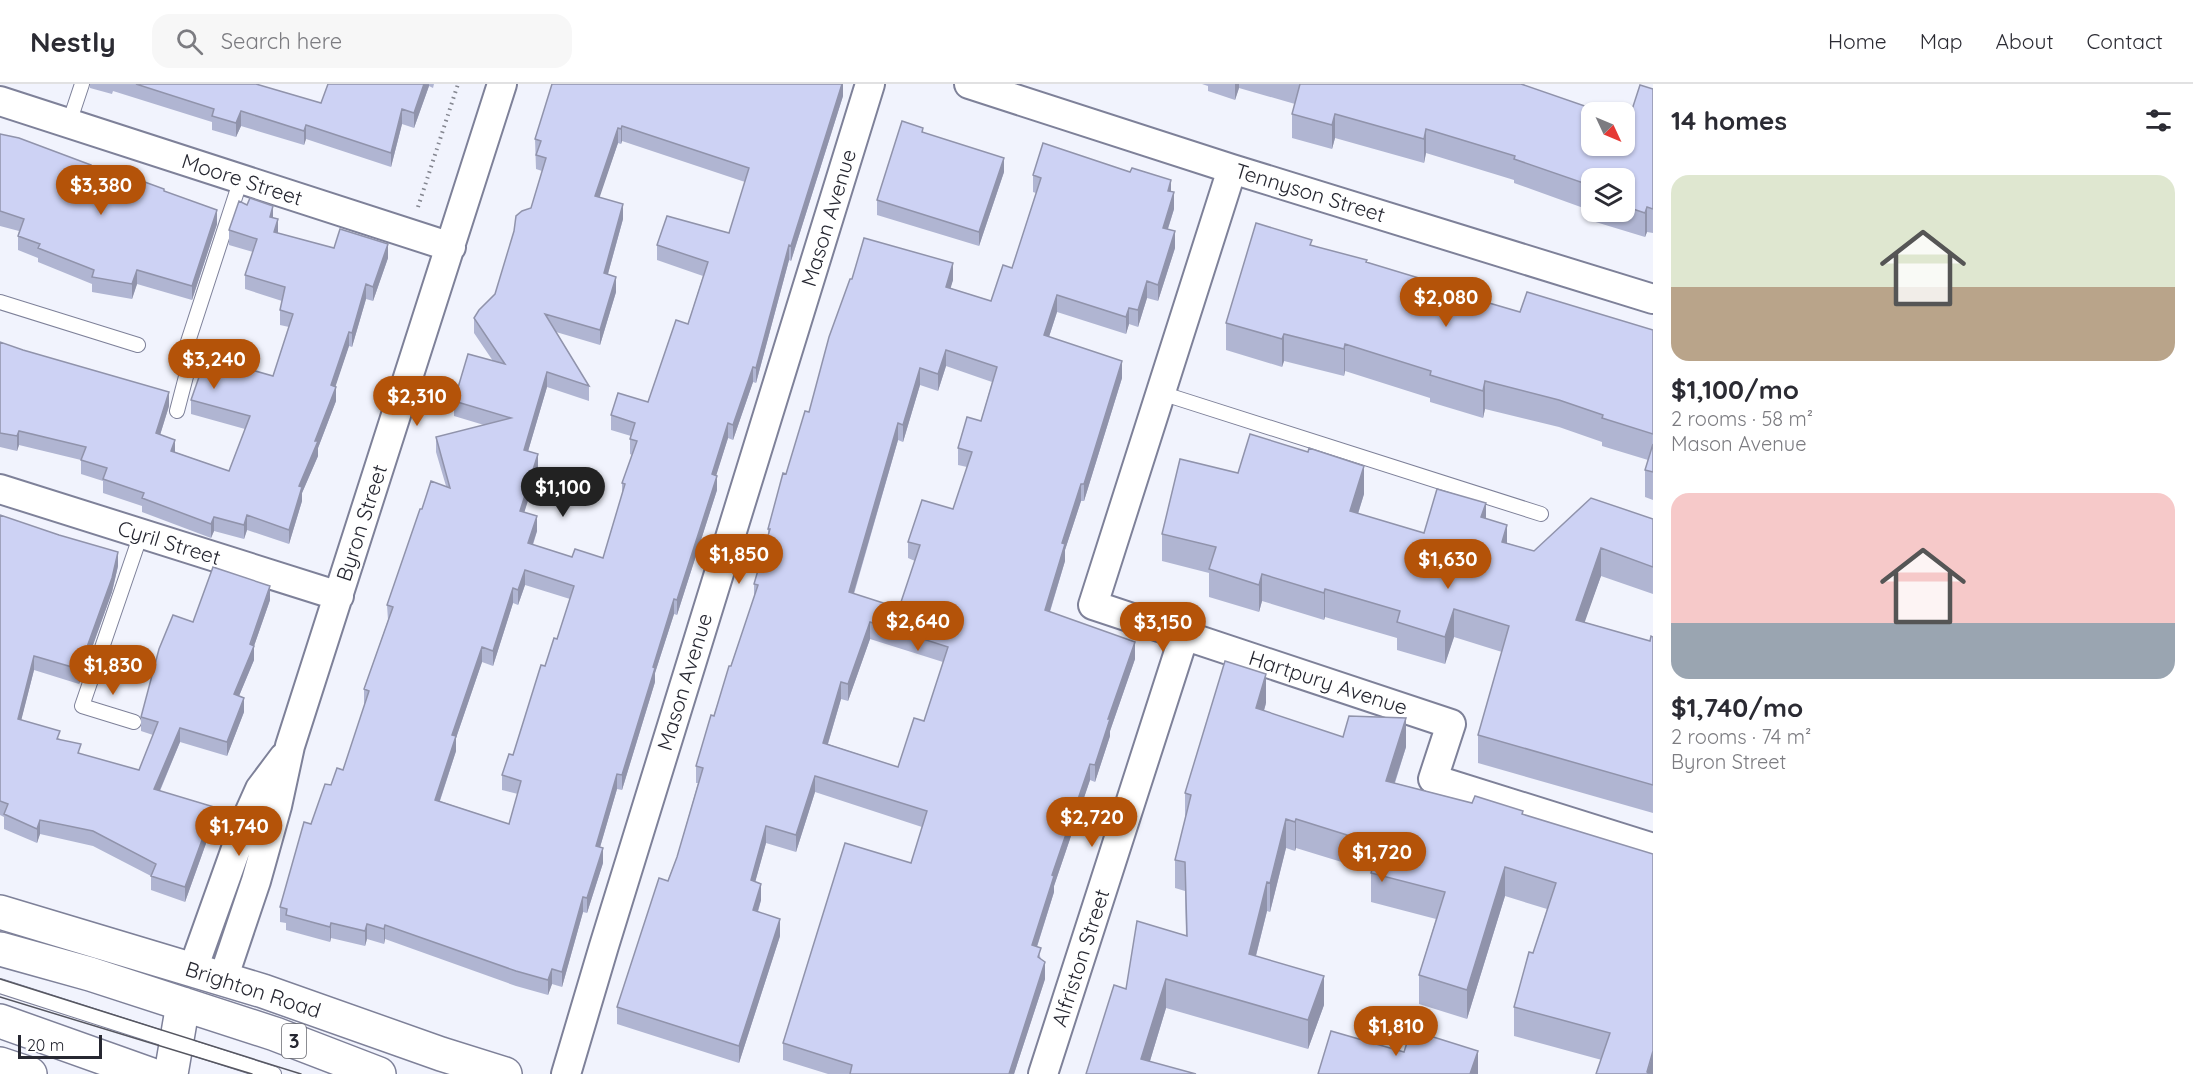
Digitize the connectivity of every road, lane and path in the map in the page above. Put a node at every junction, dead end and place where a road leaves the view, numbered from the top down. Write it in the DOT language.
graph roads {
  1 [pos="82,84"];
  2 [pos="458,84"];
  3 [pos="870,84"];
  4 [pos="969,84"];
  5 [pos="500,87"];
  6 [pos="0,101"];
  7 [pos="69,123"];
  8 [pos="1232,169"];
  9 [pos="240,179"];
  10 [pos="418,207"];
  11 [pos="451,247"];
  12 [pos="1653,299"];
  13 [pos="0,302"];
  14 [pos="138,345"];
  15 [pos="1161,393"];
  16 [pos="177,411"];
  17 [pos="0,489"];
  18 [pos="1541,514"];
  19 [pos="141,534"];
  20 [pos="339,596"];
  21 [pos="1184,636"];
  22 [pos="134,722"];
  23 [pos="1653,848"];
  24 [pos="0,912"];
  25 [pos="0,949"];
  26 [pos="208,974"];
  27 [pos="0,986"];
  28 [pos="195,1009"];
  29 [pos="0,1021"];
  30 [pos="178,1059"];
  31 [pos="0,1064"];
  32 [pos="30,1074"];
  33 [pos="148,1074"];
  34 [pos="274,1074"];
  35 [pos="379,1074"];
  36 [pos="505,1074"];
  37 [pos="566,1074"];
  38 [pos="1043,1074"];
  1 -- 7 [label="lane"];
  2 -- 10 [label="path"];
  3 -- 37 [label="street, Mason Avenue"];
  4 -- 8 [label="street, Tennyson Street"];
  5 -- 11 [label="street, Byron Street"];
  6 -- 7 [label="street, Moore Street"];
  7 -- 9 [label="street, Moore Street"];
  8 -- 12 [label="street, Tennyson Street"];
  8 -- 15 [label="street, Hartpury Avenue"];
  9 -- 11 [label="street, Moore Street"];
  9 -- 16 [label="lane"];
  11 -- 20 [label="street, Byron Street"];
  13 -- 14 [label="lane"];
  15 -- 18 [label="lane"];
  15 -- 21 [label="street, Hartpury Avenue"];
  17 -- 19 [label="street, Cyril Street"];
  19 -- 20 [label="street, Cyril Street"];
  19 -- 22 [label="lane"];
  20 -- 26 [label="street, Byron Street"];
  21 -- 23 [label="street, Hartpury Avenue"];
  21 -- 38 [label="street, Alfriston Street"];
  24 -- 26 [label="main road, Brighton Road"];
  25 -- 28 [label="main road, Brighton Road / 3"];
  26 -- 28 [label="main road, Byron Street"];
  26 -- 36 [label="main road, Brighton Road"];
  27 -- 30 [label="lane"];
  28 -- 30 [label="main road, Byron Street"];
  28 -- 35 [label="main road, Brighton Road / 3"];
  29 -- 33 [label="main road"];
  30 -- 34 [label="lane"];
  31 -- 32 [label="main road"];
}
